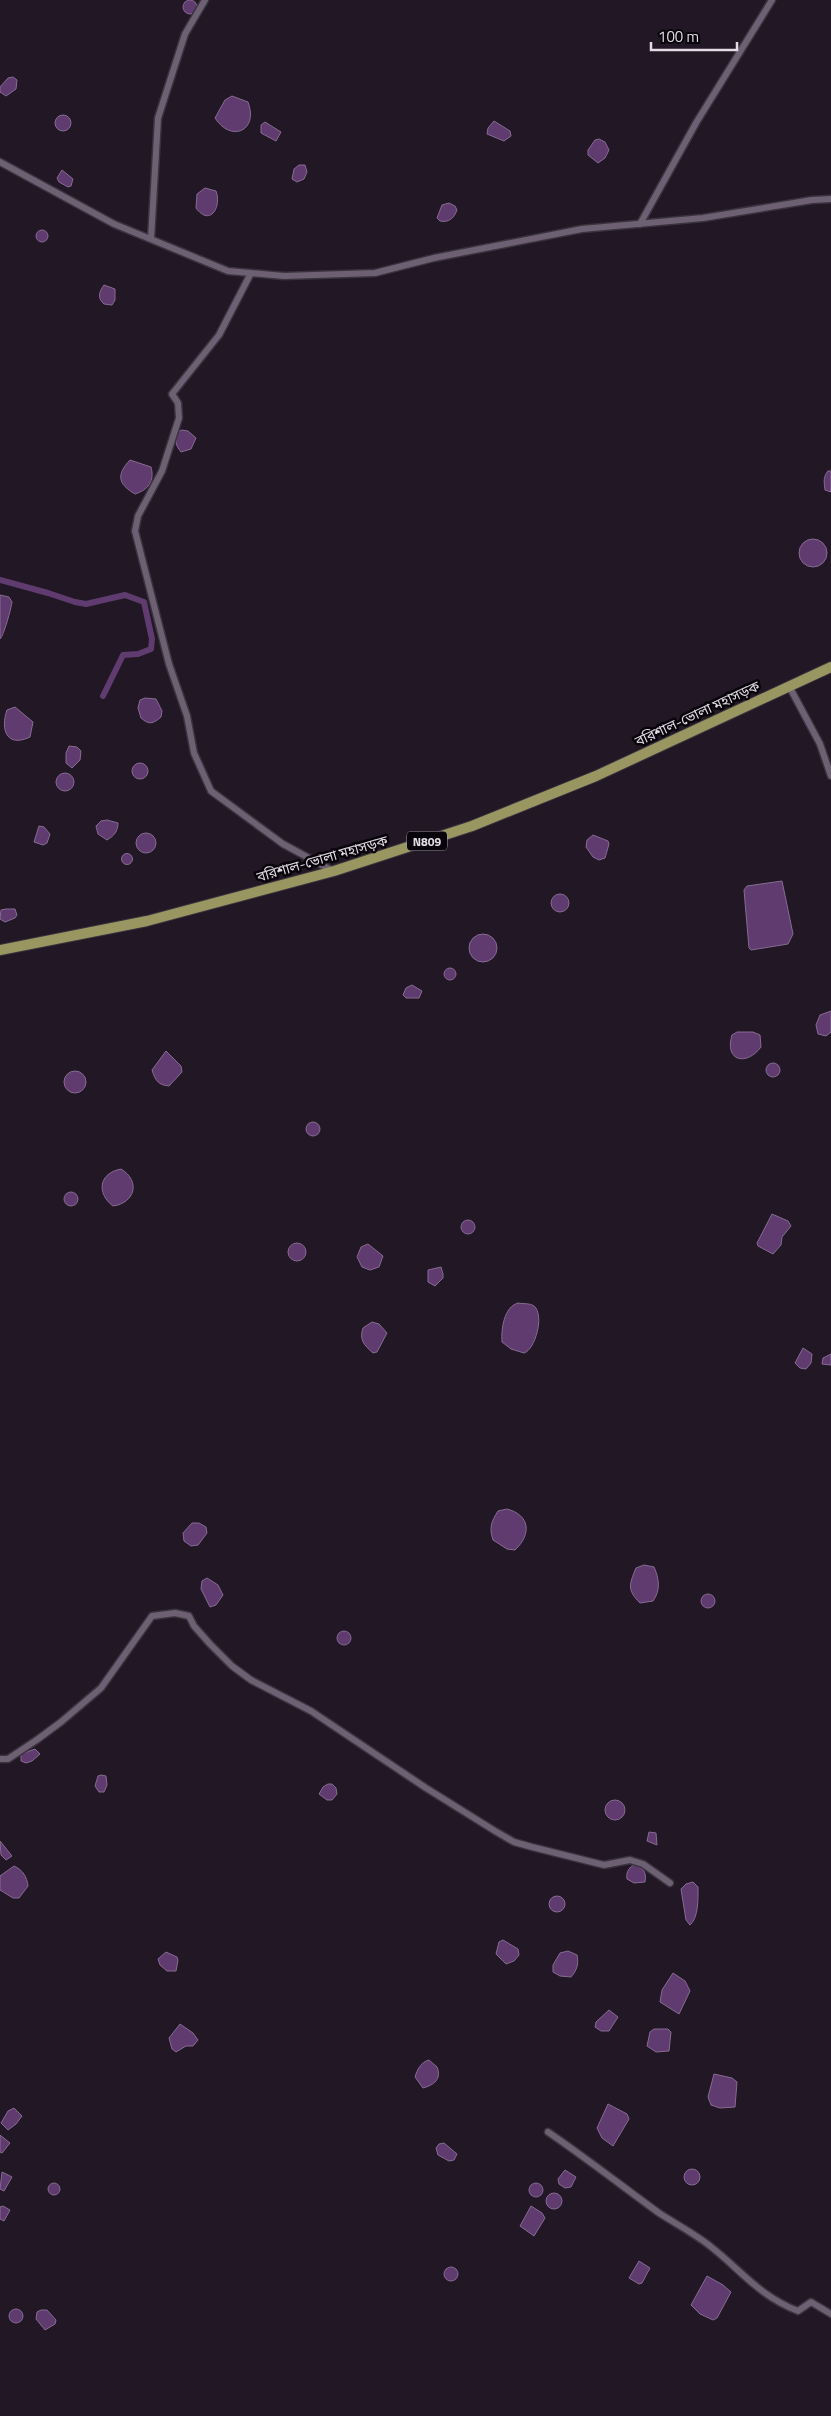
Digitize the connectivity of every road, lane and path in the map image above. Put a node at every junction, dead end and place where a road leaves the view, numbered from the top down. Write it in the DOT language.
graph roads {
  1 [pos="205,0"];
  2 [pos="772,0"];
  3 [pos="0,162"];
  4 [pos="831,200"];
  5 [pos="640,224"];
  6 [pos="151,239"];
  7 [pos="251,273"];
  8 [pos="831,667"];
  9 [pos="789,686"];
  10 [pos="831,776"];
  11 [pos="334,871"];
  12 [pos="0,950"];
  13 [pos="0,1759"];
  14 [pos="670,1883"];
  15 [pos="548,2132"];
  16 [pos="831,2314"];
  1 -- 6 [label="street"];
  2 -- 5 [label="street"];
  3 -- 6 [label="street"];
  4 -- 5 [label="street"];
  5 -- 7 [label="street"];
  6 -- 7 [label="street"];
  7 -- 11 [label="street"];
  8 -- 9 [label="highway, বরিশাল-ভোলা মহাসড়ক / N809"];
  9 -- 10 [label="street"];
  9 -- 11 [label="highway, বরিশাল-ভোলা মহাসড়ক / N809"];
  11 -- 12 [label="highway, বরিশাল-ভোলা মহাসড়ক / N809"];
  13 -- 14 [label="street"];
  15 -- 16 [label="street"];
}
